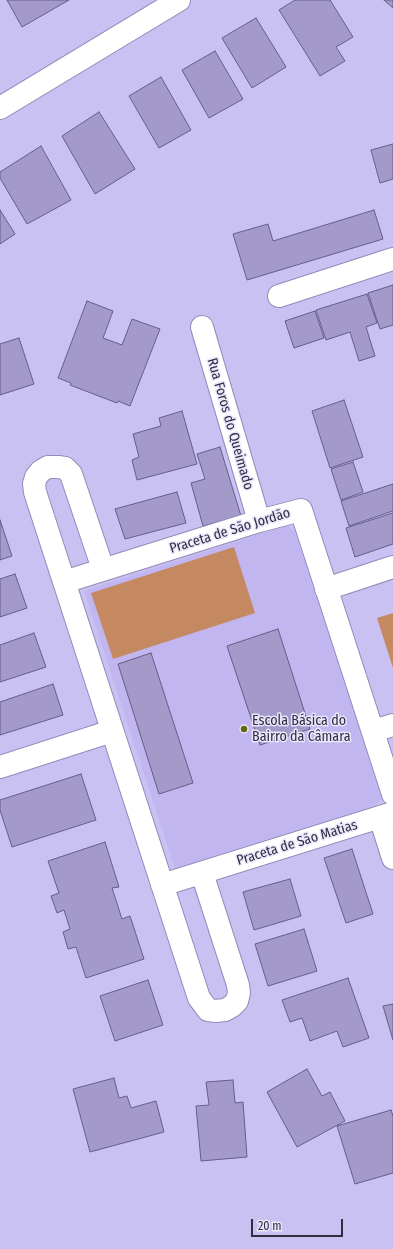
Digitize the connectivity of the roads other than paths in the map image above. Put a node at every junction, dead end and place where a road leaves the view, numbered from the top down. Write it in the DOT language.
graph roads {
  1 [pos="179,0"];
  2 [pos="0,108"];
  3 [pos="393,259"];
  4 [pos="279,296"];
  5 [pos="202,327"];
  6 [pos="259,521"];
  7 [pos="393,567"];
  8 [pos="103,570"];
  9 [pos="64,582"];
  10 [pos="326,589"];
  11 [pos="393,725"];
  12 [pos="112,731"];
  13 [pos="373,731"];
  14 [pos="0,767"];
  15 [pos="393,794"];
  16 [pos="387,815"];
  17 [pos="393,858"];
  18 [pos="202,873"];
  19 [pos="162,885"];
  1 -- 2 [label="street"];
  3 -- 4 [label="street"];
  5 -- 6 [label="street, Rua Foros do Queimado"];
  6 -- 8 [label="street, Praceta de São Jordão"];
  6 -- 10 [label="street, Praceta de São Jordão"];
  7 -- 10 [label="street"];
  8 -- 9 [label="street, Praceta de São Jordão"];
  8 -- 9 [label="street"];
  9 -- 12 [label="street"];
  10 -- 13 [label="street"];
  11 -- 13 [label="street"];
  12 -- 14 [label="street"];
  12 -- 19 [label="street"];
  13 -- 15 [label="street"];
  16 -- 17 [label="street"];
  16 -- 18 [label="street, Praceta de São Matias"];
  18 -- 19 [label="street, Praceta de São Matias"];
  18 -- 19 [label="street"];
}
